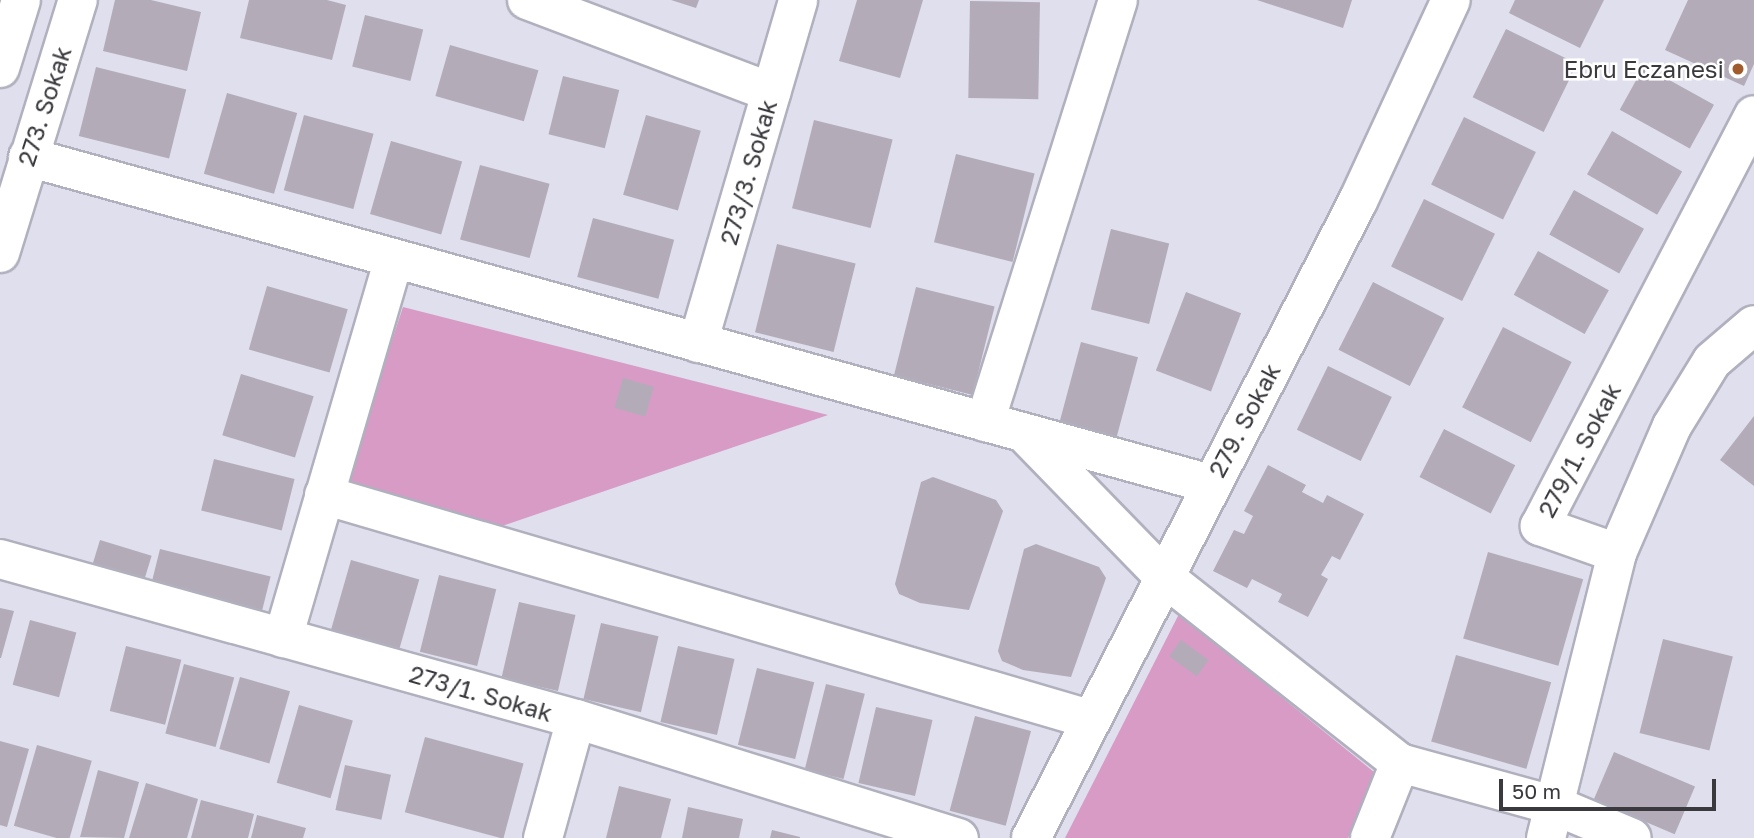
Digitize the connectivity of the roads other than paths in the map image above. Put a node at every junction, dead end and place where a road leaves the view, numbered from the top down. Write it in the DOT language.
graph roads {
  1 [pos="21,0"];
  2 [pos="78,0"];
  3 [pos="527,0"];
  4 [pos="798,0"];
  5 [pos="1118,0"];
  6 [pos="1451,0"];
  7 [pos="0,68"];
  8 [pos="771,92"];
  9 [pos="1754,115"];
  10 [pos="28,157"];
  11 [pos="0,253"];
  12 [pos="394,259"];
  13 [pos="1754,325"];
  14 [pos="698,343"];
  15 [pos="985,422"];
  16 [pos="1023,433"];
  17 [pos="1210,485"];
  18 [pos="324,495"];
  19 [pos="1617,553"];
  20 [pos="0,559"];
  21 [pos="1163,576"];
  22 [pos="283,638"];
  23 [pos="576,719"];
  24 [pos="1089,719"];
  25 [pos="1400,763"];
  26 [pos="1551,822"];
  27 [pos="1611,834"];
  28 [pos="543,838"];
  29 [pos="959,838"];
  30 [pos="1031,838"];
  31 [pos="1370,838"];
  1 -- 7 [label="street"];
  2 -- 10 [label="street, 273. Sokak"];
  3 -- 8 [label="street"];
  4 -- 8 [label="street, 273/3. Sokak"];
  5 -- 15 [label="street"];
  6 -- 17 [label="street, 279. Sokak"];
  8 -- 14 [label="street, 273/3. Sokak"];
  9 -- 19 [label="street, 279/1. Sokak"];
  10 -- 11 [label="street, 273. Sokak"];
  10 -- 12 [label="street"];
  12 -- 14 [label="street"];
  12 -- 18 [label="street"];
  13 -- 19 [label="street"];
  14 -- 15 [label="street"];
  15 -- 16 [label="street"];
  16 -- 17 [label="street"];
  16 -- 21 [label="street"];
  17 -- 21 [label="street, 279. Sokak"];
  18 -- 22 [label="street"];
  18 -- 24 [label="street"];
  19 -- 26 [label="street"];
  20 -- 22 [label="street, 273/1. Sokak"];
  21 -- 24 [label="street, 279. Sokak"];
  21 -- 25 [label="street"];
  22 -- 23 [label="street, 273/1. Sokak"];
  23 -- 28 [label="street"];
  23 -- 29 [label="street, 273/1. Sokak"];
  24 -- 30 [label="street, 279. Sokak"];
  25 -- 26 [label="street"];
  25 -- 31 [label="street"];
  26 -- 27 [label="street"];
}
